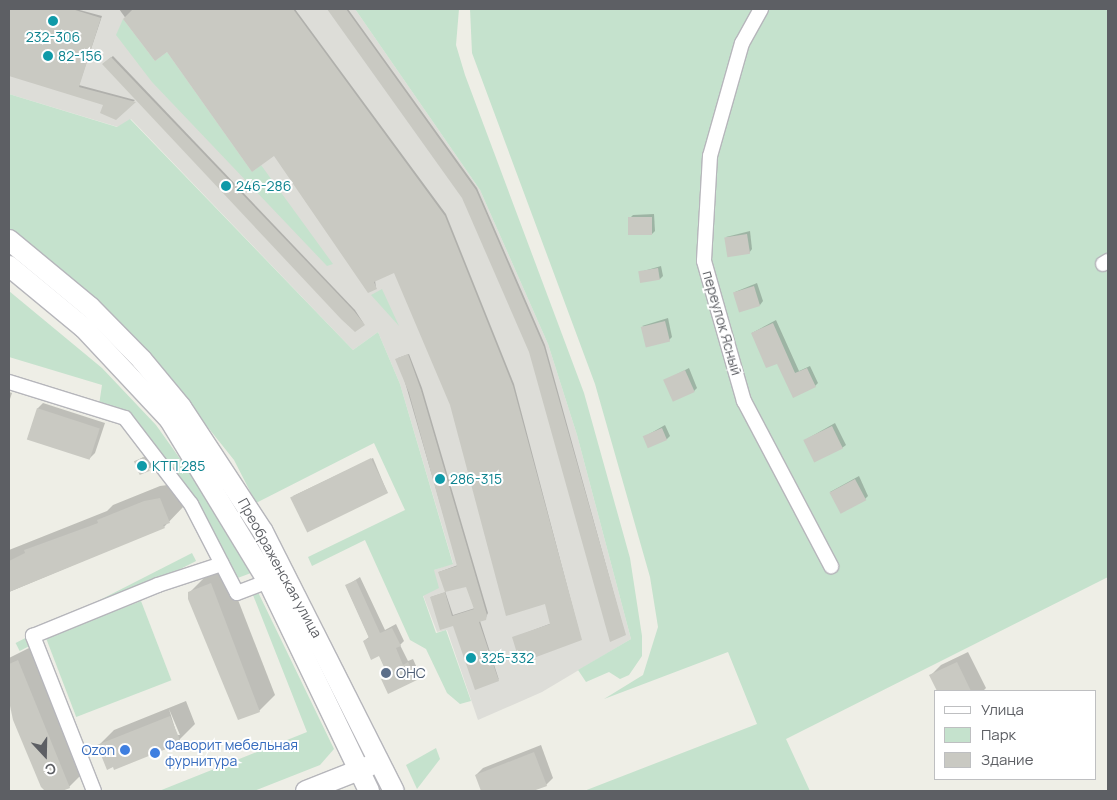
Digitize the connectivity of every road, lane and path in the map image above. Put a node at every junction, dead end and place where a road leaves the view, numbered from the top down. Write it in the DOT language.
graph roads {
  1 [pos="761,9"];
  2 [pos="9,240"];
  3 [pos="9,266"];
  4 [pos="9,382"];
  5 [pos="222,564"];
  6 [pos="831,566"];
  7 [pos="268,581"];
  8 [pos="380,761"];
  9 [pos="357,771"];
  10 [pos="94,791"];
  11 [pos="306,791"];
  12 [pos="369,791"];
  13 [pos="394,791"];
  1 -- 6 [label="street, переулок Ясный"];
  2 -- 8 [label="main road, Преображенская улица"];
  3 -- 7 [label="main road, Преображенская улица"];
  4 -- 5 [label="street"];
  5 -- 7 [label="street"];
  5 -- 10 [label="street"];
  7 -- 9 [label="main road, Преображенская улица"];
  8 -- 9 [label="main road"];
  8 -- 13 [label="main road, Преображенская улица"];
  9 -- 11 [label="main road"];
  9 -- 12 [label="main road, Преображенская улица"];
}
